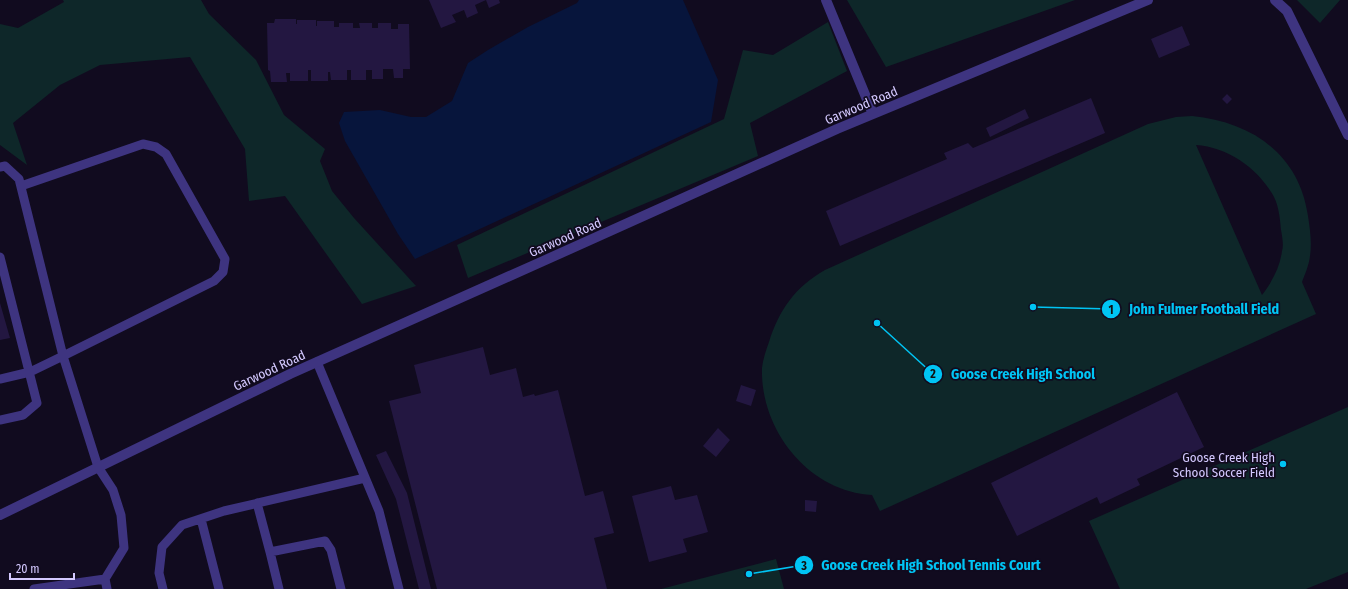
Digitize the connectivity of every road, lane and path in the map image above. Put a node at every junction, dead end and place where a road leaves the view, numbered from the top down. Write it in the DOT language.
graph roads {
  1 [pos="826,0"];
  2 [pos="1148,0"];
  3 [pos="1275,0"];
  4 [pos="873,114"];
  5 [pos="1348,135"];
  6 [pos="0,167"];
  7 [pos="20,186"];
  8 [pos="0,257"];
  9 [pos="63,356"];
  10 [pos="317,362"];
  11 [pos="30,372"];
  12 [pos="0,379"];
  13 [pos="0,420"];
  14 [pos="98,467"];
  15 [pos="365,478"];
  16 [pos="257,503"];
  17 [pos="0,514"];
  18 [pos="201,519"];
  19 [pos="270,552"];
  20 [pos="105,579"];
  21 [pos="34,589"];
  22 [pos="107,589"];
  23 [pos="164,589"];
  24 [pos="219,589"];
  25 [pos="279,589"];
  26 [pos="341,589"];
  27 [pos="399,589"];
  1 -- 4 [label="street"];
  2 -- 4 [label="street, Garwood Road"];
  3 -- 5 [label="street"];
  4 -- 10 [label="street, Garwood Road"];
  6 -- 7 [label="lane"];
  7 -- 9 [label="lane"];
  7 -- 9 [label="lane"];
  8 -- 11 [label="lane"];
  9 -- 11 [label="lane"];
  9 -- 14 [label="lane"];
  10 -- 14 [label="street, Garwood Road"];
  10 -- 15 [label="lane"];
  11 -- 12 [label="lane"];
  11 -- 13 [label="lane"];
  14 -- 17 [label="street, Garwood Road"];
  14 -- 20 [label="lane"];
  15 -- 16 [label="lane"];
  15 -- 27 [label="lane"];
  16 -- 18 [label="lane"];
  16 -- 19 [label="lane"];
  18 -- 23 [label="lane"];
  18 -- 24 [label="lane"];
  19 -- 25 [label="lane"];
  19 -- 26 [label="lane"];
  20 -- 21 [label="lane"];
  20 -- 22 [label="lane"];
}
